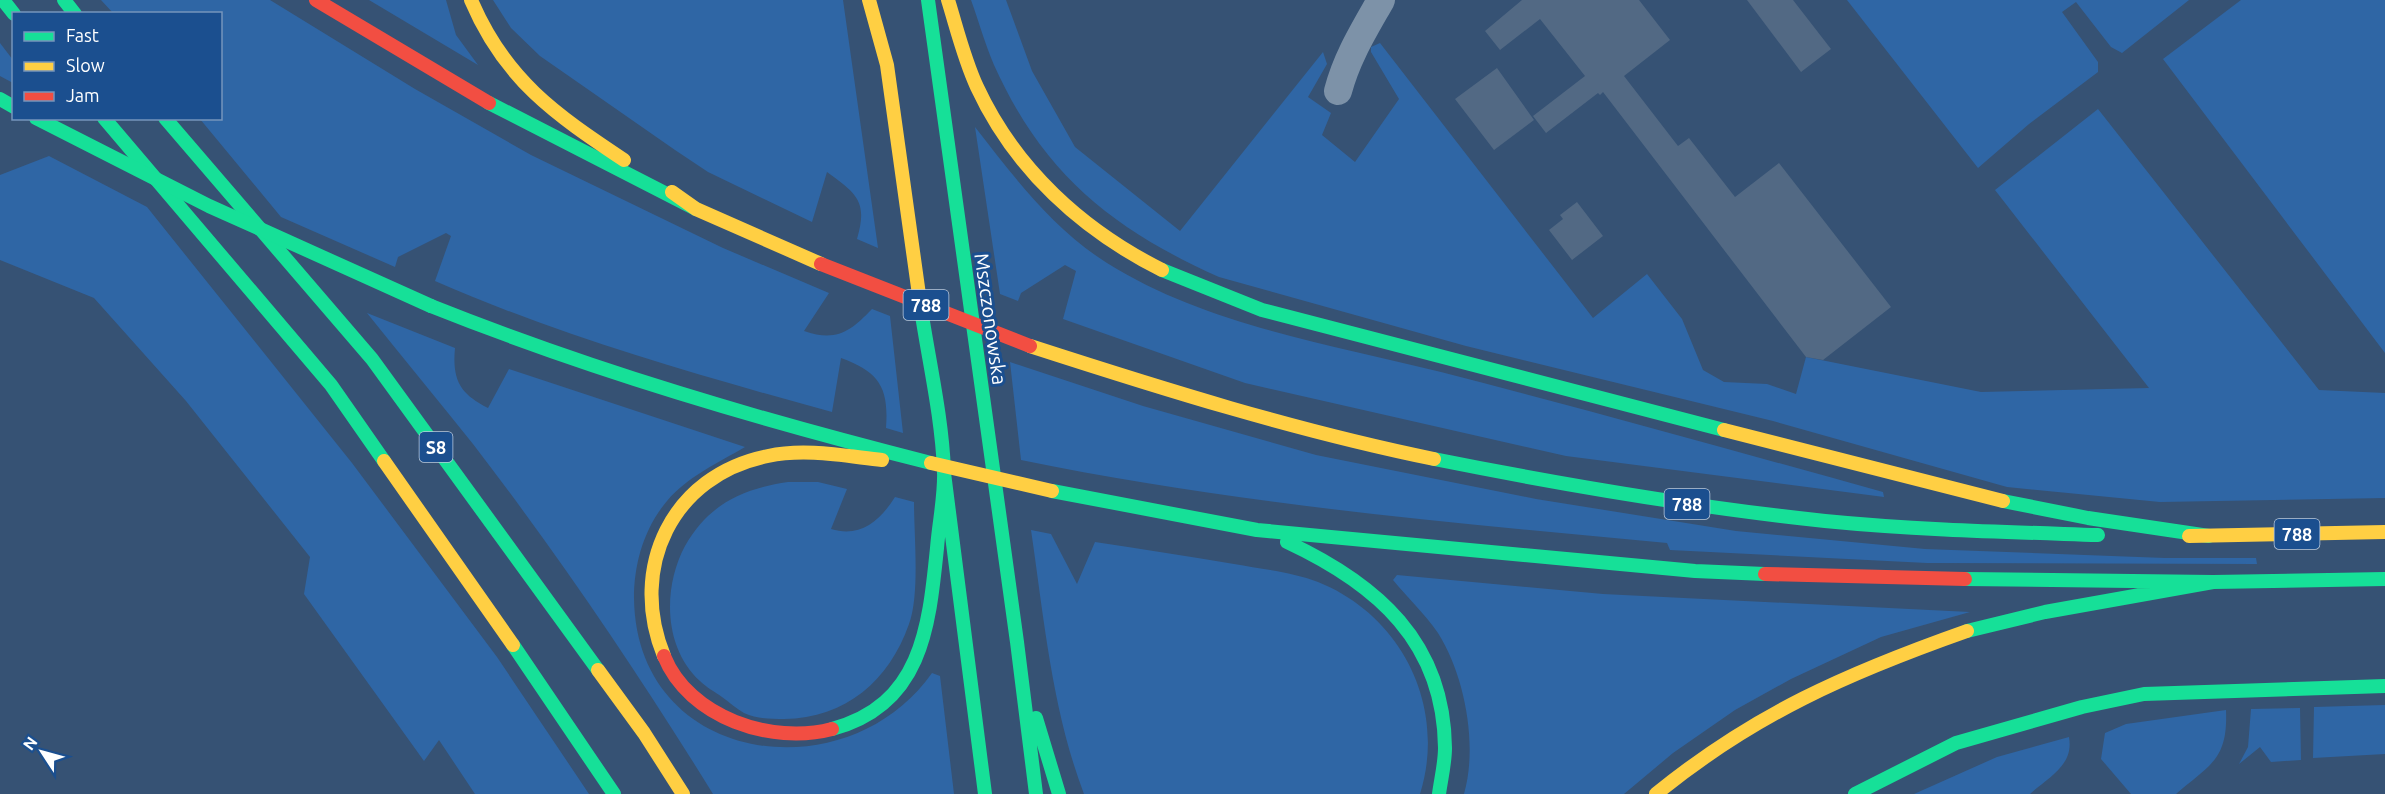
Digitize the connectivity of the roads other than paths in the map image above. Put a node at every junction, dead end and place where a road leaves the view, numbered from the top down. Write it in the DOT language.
graph roads {
  1 [pos="3,0"];
  2 [pos="64,0"];
  3 [pos="316,0"];
  4 [pos="471,0"];
  5 [pos="869,0"];
  6 [pos="878,0"];
  7 [pos="927,0"];
  8 [pos="948,0"];
  9 [pos="1382,0"];
  10 [pos="12,12"];
  11 [pos="73,12"];
  12 [pos="887,65"];
  13 [pos="1338,91"];
  14 [pos="40,120"];
  15 [pos="106,120"];
  16 [pos="167,120"];
  17 [pos="696,208"];
  18 [pos="931,463"];
  19 [pos="944,473"];
  20 [pos="1257,530"];
  21 [pos="2385,532"];
  22 [pos="2209,536"];
  23 [pos="2385,579"];
  24 [pos="2213,582"];
  25 [pos="1017,642"];
  26 [pos="2385,686"];
  27 [pos="614,794"];
  28 [pos="683,794"];
  29 [pos="985,794"];
  30 [pos="1036,794"];
  31 [pos="1059,794"];
  32 [pos="1439,794"];
  33 [pos="1656,794"];
  34 [pos="1855,794"];
  1 -- 10 [label="main road"];
  2 -- 11 [label="main road"];
  3 -- 17 [label="main road"];
  4 -- 17 [label="main road"];
  5 -- 12 [label="main road"];
  6 -- 12 [label="main road"];
  7 -- 25 [label="main road, Mszczonowska"];
  8 -- 22 [label="main road"];
  9 -- 13 [label="street"];
  12 -- 19 [label="main road"];
  14 -- 18 [label="main road, bridge"];
  15 -- 27 [label="main road, S8"];
  16 -- 28 [label="main road, S8"];
  17 -- 22 [label="main road, 788, bridge"];
  18 -- 19 [label="main road"];
  18 -- 20 [label="main road, bridge"];
  19 -- 29 [label="main road"];
  20 -- 24 [label="main road"];
  20 -- 32 [label="main road"];
  21 -- 22 [label="main road, 788"];
  23 -- 24 [label="main road"];
  24 -- 33 [label="main road"];
  25 -- 30 [label="main road"];
  25 -- 31 [label="main road"];
  26 -- 34 [label="main road"];
}
